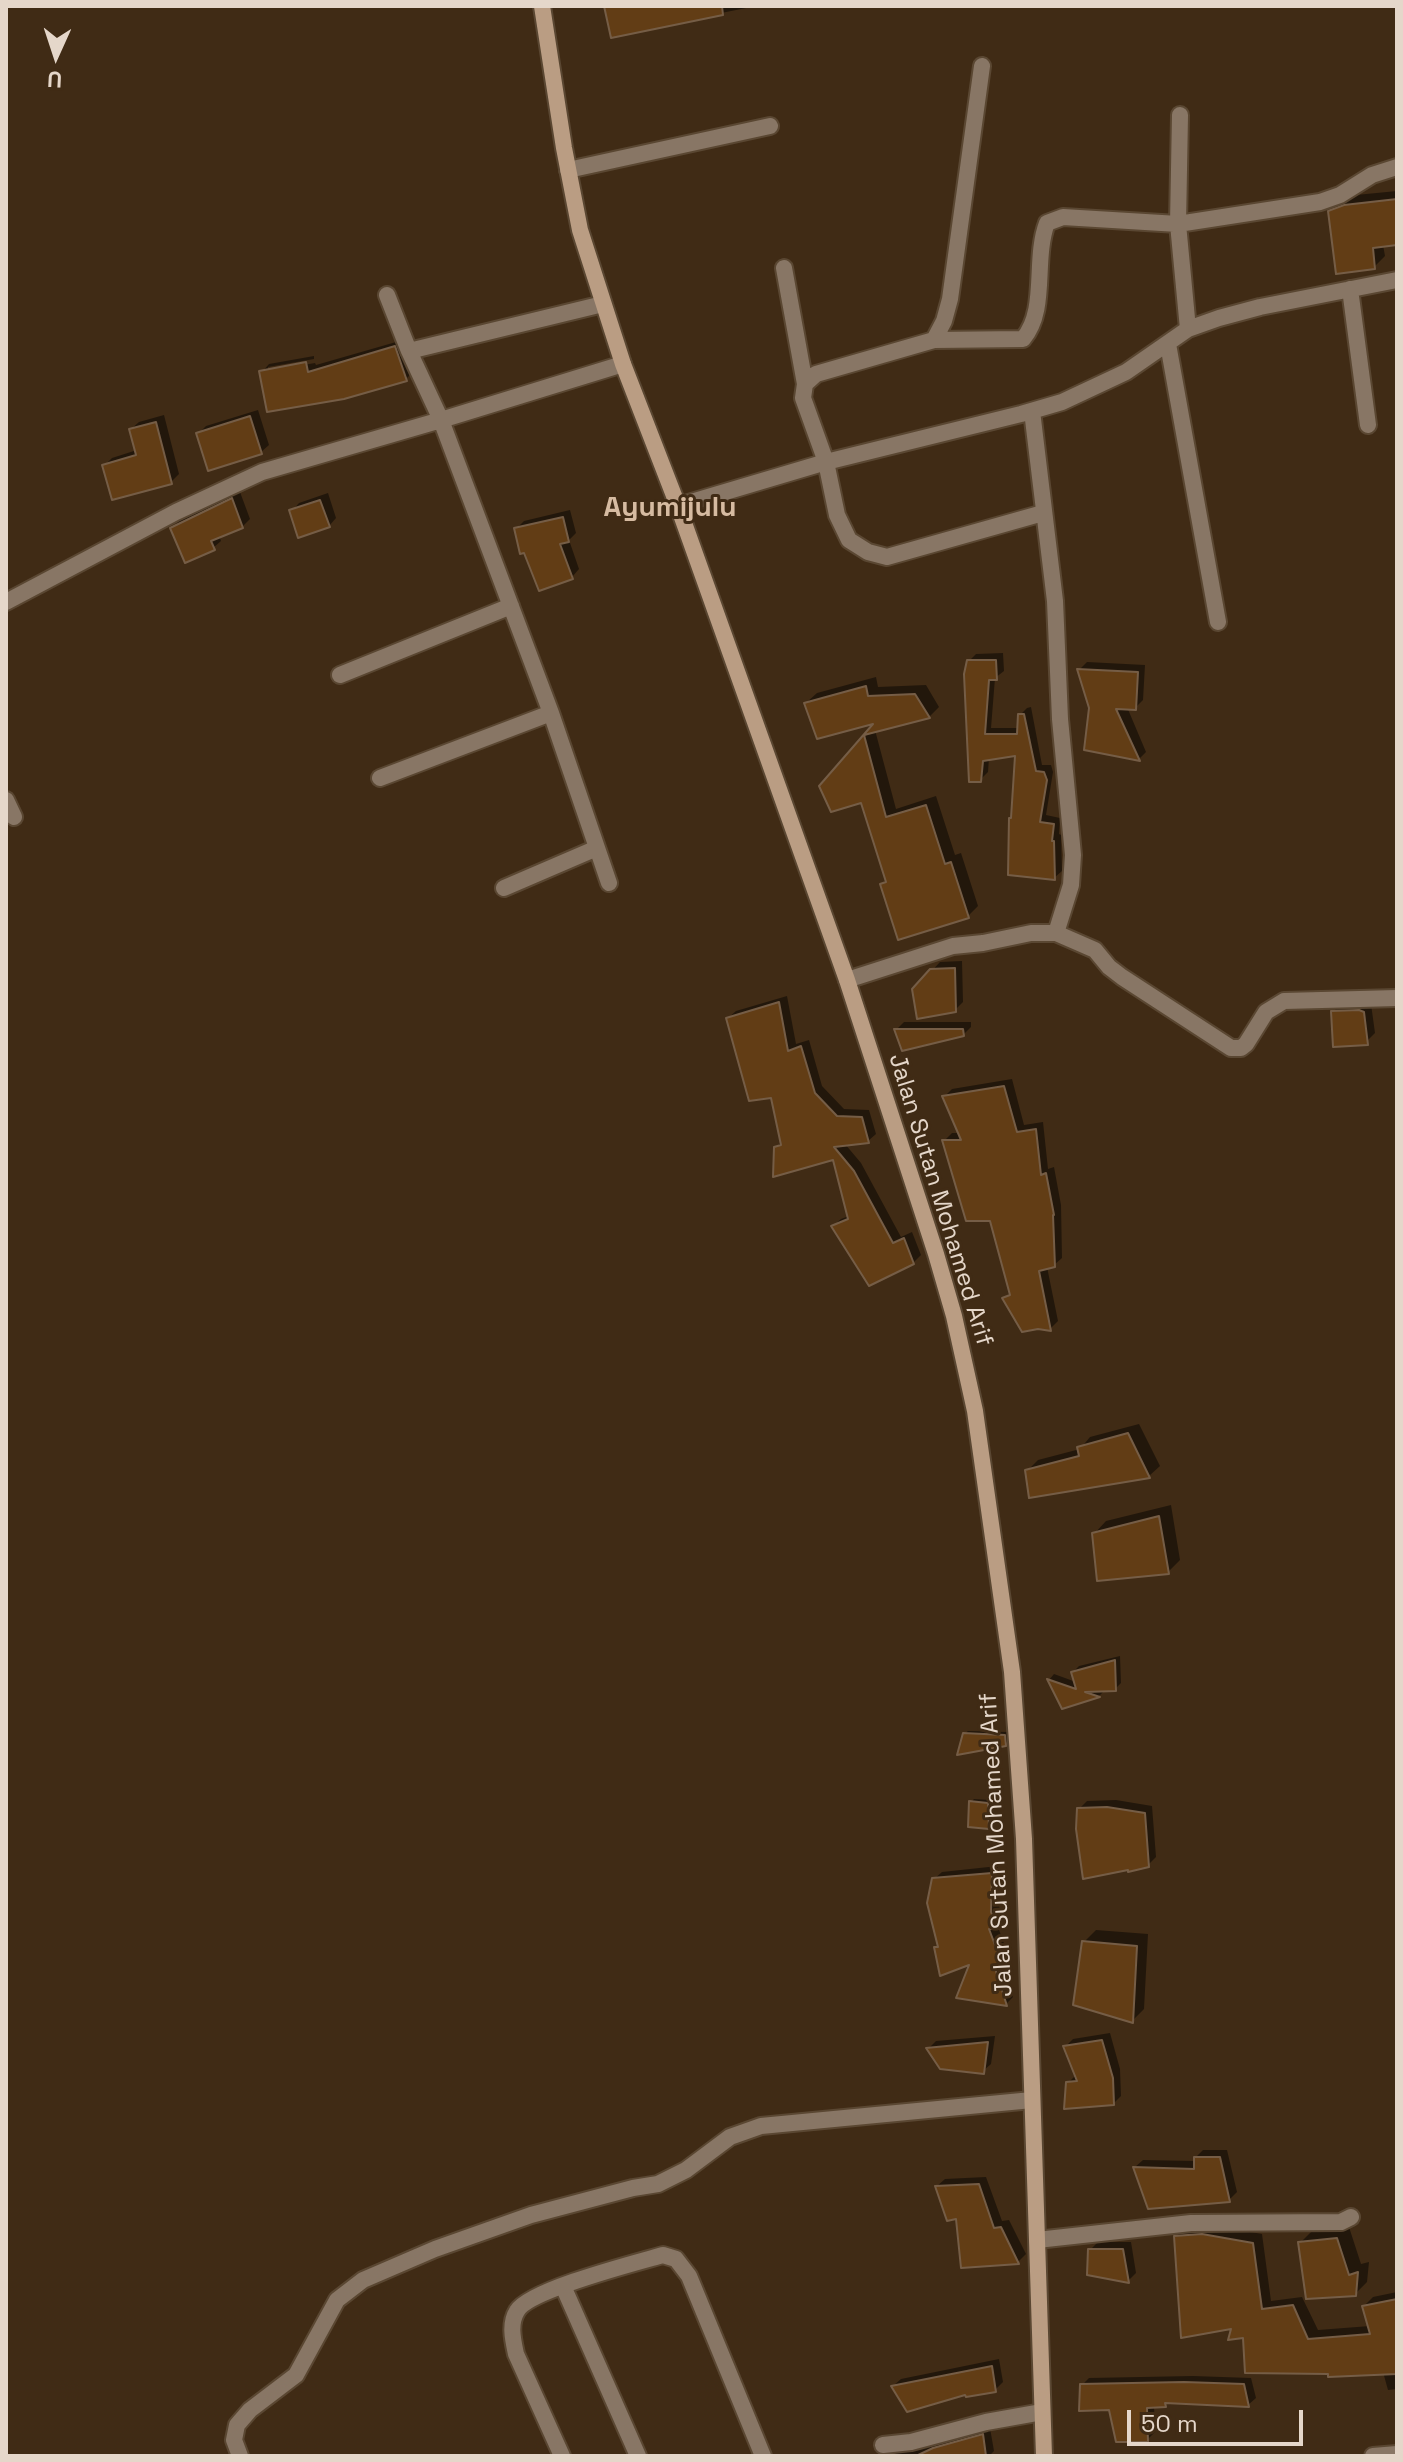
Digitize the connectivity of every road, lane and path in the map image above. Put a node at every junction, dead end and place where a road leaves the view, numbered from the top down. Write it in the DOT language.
graph roads {
  1 [pos="542,6"];
  2 [pos="982,66"];
  3 [pos="1180,115"];
  4 [pos="770,126"];
  5 [pos="1397,167"];
  6 [pos="568,170"];
  7 [pos="1178,224"];
  8 [pos="784,268"];
  9 [pos="1397,280"];
  10 [pos="1350,289"];
  11 [pos="387,295"];
  12 [pos="603,304"];
  13 [pos="1188,329"];
  14 [pos="934,340"];
  15 [pos="1168,344"];
  16 [pos="409,351"];
  17 [pos="623,364"];
  18 [pos="805,384"];
  19 [pos="1032,411"];
  20 [pos="441,420"];
  21 [pos="1368,425"];
  22 [pos="826,462"];
  23 [pos="678,506"];
  24 [pos="1043,513"];
  25 [pos="6,602"];
  26 [pos="511,606"];
  27 [pos="1218,622"];
  28 [pos="340,675"];
  29 [pos="551,713"];
  30 [pos="380,778"];
  31 [pos="6,800"];
  32 [pos="14,817"];
  33 [pos="597,848"];
  34 [pos="609,883"];
  35 [pos="504,888"];
  36 [pos="1056,933"];
  37 [pos="847,980"];
  38 [pos="1397,998"];
  39 [pos="1032,2100"];
  40 [pos="1351,2217"];
  41 [pos="1037,2240"];
  42 [pos="563,2286"];
  43 [pos="1042,2412"];
  44 [pos="883,2445"];
  45 [pos="1397,2454"];
  46 [pos="240,2456"];
  47 [pos="562,2456"];
  48 [pos="638,2456"];
  49 [pos="763,2456"];
  50 [pos="1044,2456"];
  51 [pos="1373,2456"];
  1 -- 6 [label="street, Jalan Sutan Mohamed Arif"];
  2 -- 14 [label="street"];
  3 -- 7 [label="street"];
  4 -- 6 [label="street"];
  5 -- 7 [label="street"];
  6 -- 12 [label="street, Jalan Sutan Mohamed Arif"];
  7 -- 13 [label="street"];
  7 -- 14 [label="street"];
  8 -- 18 [label="street"];
  9 -- 10 [label="street"];
  10 -- 13 [label="street"];
  10 -- 21 [label="street"];
  11 -- 16 [label="street"];
  12 -- 16 [label="street"];
  12 -- 17 [label="street, Jalan Sutan Mohamed Arif"];
  13 -- 15 [label="street"];
  14 -- 18 [label="street"];
  15 -- 19 [label="street"];
  15 -- 27 [label="street"];
  16 -- 20 [label="street"];
  17 -- 20 [label="street"];
  17 -- 23 [label="street, Jalan Sutan Mohamed Arif"];
  18 -- 22 [label="street"];
  19 -- 22 [label="street"];
  19 -- 24 [label="street"];
  20 -- 25 [label="street"];
  20 -- 26 [label="street"];
  22 -- 23 [label="street"];
  22 -- 24 [label="street"];
  23 -- 37 [label="street, Jalan Sutan Mohamed Arif"];
  24 -- 36 [label="street"];
  26 -- 28 [label="street"];
  26 -- 29 [label="street"];
  29 -- 30 [label="street"];
  29 -- 33 [label="street"];
  31 -- 32 [label="street"];
  33 -- 34 [label="street"];
  33 -- 35 [label="street"];
  36 -- 37 [label="street"];
  36 -- 38 [label="street"];
  37 -- 39 [label="street, Jalan Sutan Mohamed Arif"];
  39 -- 41 [label="street, Jalan Sutan Mohamed Arif"];
  39 -- 46 [label="street"];
  40 -- 41 [label="street"];
  41 -- 43 [label="street, Jalan Sutan Mohamed Arif"];
  42 -- 47 [label="street"];
  42 -- 48 [label="street"];
  42 -- 49 [label="street"];
  43 -- 44 [label="street"];
  43 -- 50 [label="street, Jalan Sutan Mohamed Arif"];
  45 -- 51 [label="street"];
}
